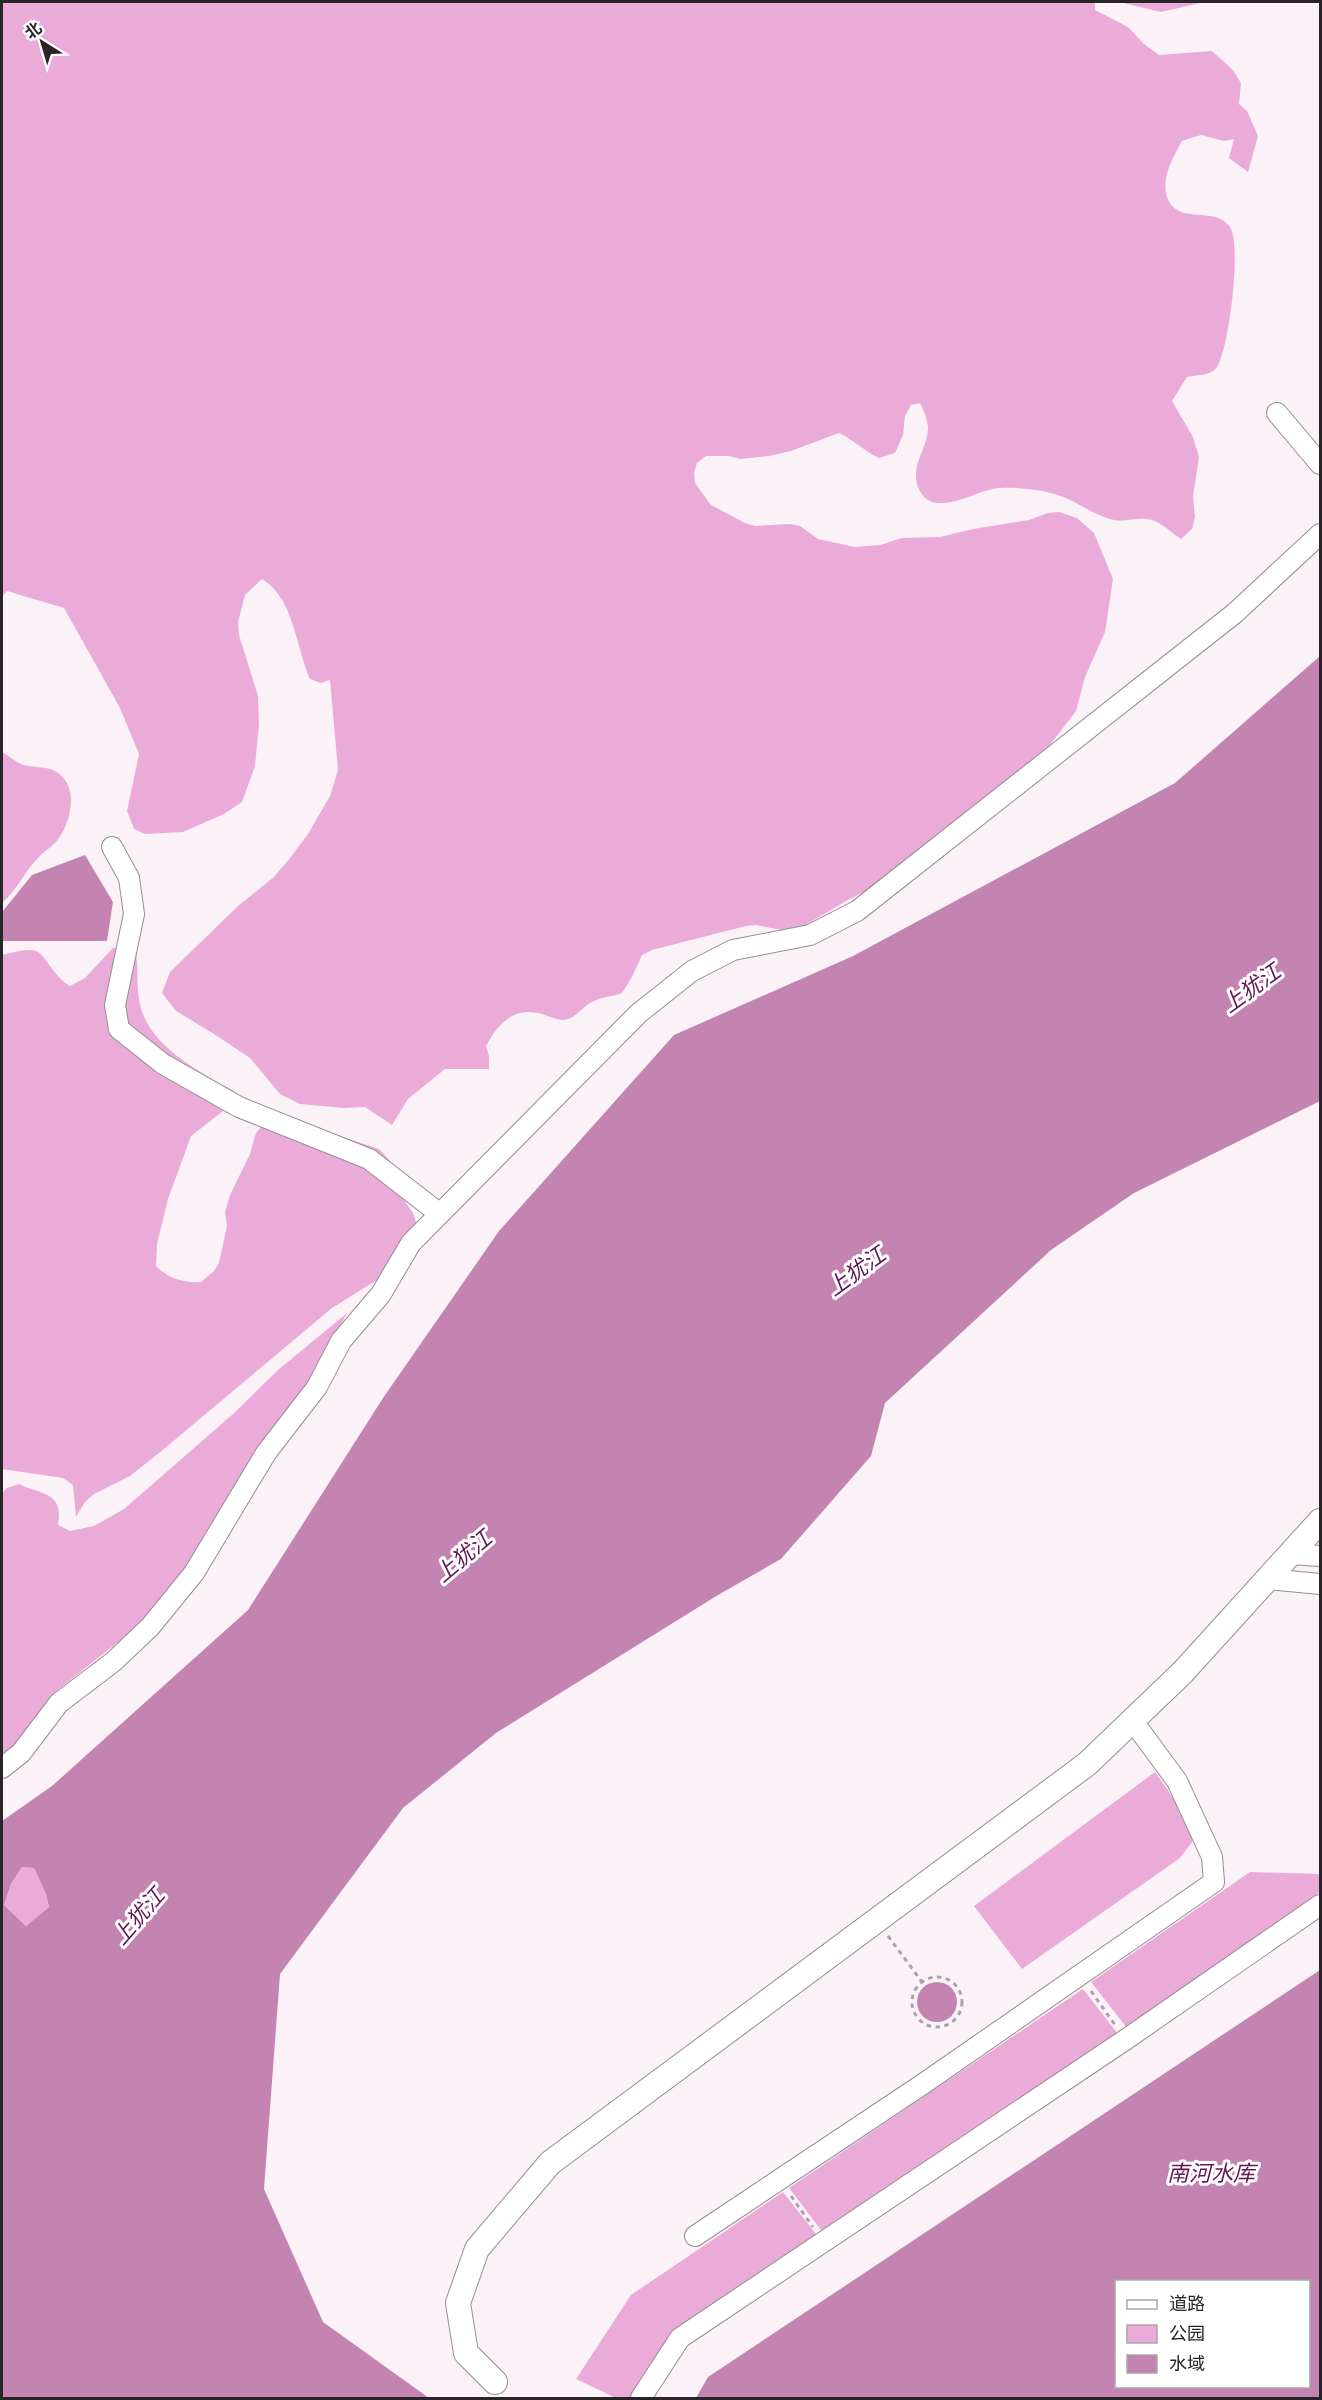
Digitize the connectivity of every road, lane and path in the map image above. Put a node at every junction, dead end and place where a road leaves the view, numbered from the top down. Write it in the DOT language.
graph roads {
  1 [pos="1277,413"];
  2 [pos="1320,464"];
  3 [pos="1320,534"];
  4 [pos="111,847"];
  5 [pos="440,1214"];
  6 [pos="1320,1521"];
  7 [pos="1291,1554"];
  8 [pos="1320,1556"];
  9 [pos="1268,1579"];
  10 [pos="1320,1584"];
  11 [pos="1132,1720"];
  12 [pos="2,1768"];
  13 [pos="1320,1905"];
  14 [pos="876,1920"];
  15 [pos="1079,1975"];
  16 [pos="922,1982"];
  17 [pos="1125,2040"];
  18 [pos="779,2180"];
  19 [pos="695,2236"];
  20 [pos="824,2241"];
  21 [pos="495,2382"];
  22 [pos="641,2398"];
  1 -- 2 [label="street"];
  3 -- 5 [label="street"];
  4 -- 5 [label="street"];
  5 -- 12 [label="street"];
  6 -- 7 [label="street"];
  7 -- 8 [label="street"];
  7 -- 9 [label="street"];
  9 -- 10 [label="street"];
  9 -- 11 [label="street"];
  11 -- 14 [label="street"];
  11 -- 15 [label="street"];
  13 -- 17 [label="street"];
  14 -- 16 [label="path"];
  14 -- 21 [label="street"];
  15 -- 17 [label="path"];
  15 -- 18 [label="street"];
  16 -- 16 [label="path"];
  17 -- 20 [label="street"];
  18 -- 19 [label="street"];
  18 -- 20 [label="path"];
  20 -- 22 [label="street"];
}
